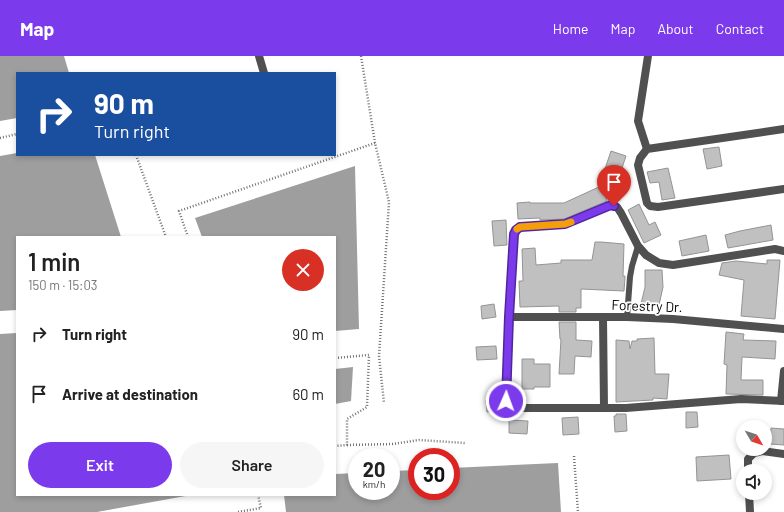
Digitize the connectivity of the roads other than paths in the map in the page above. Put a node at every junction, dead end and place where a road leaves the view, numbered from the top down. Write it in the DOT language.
graph roads {
  1 [pos="259,56"];
  2 [pos="648,56"];
  3 [pos="264,72"];
  4 [pos="784,129"];
  5 [pos="647,149"];
  6 [pos="784,189"];
  7 [pos="638,246"];
  8 [pos="784,251"];
  9 [pos="509,317"];
  10 [pos="603,317"];
  11 [pos="627,317"];
  12 [pos="784,329"];
  13 [pos="784,371"];
  14 [pos="782,401"];
  15 [pos="604,408"];
  16 [pos="784,454"];
  17 [pos="748,464"];
  18 [pos="749,500"];
  19 [pos="750,512"];
  1 -- 3 [label="street"];
  2 -- 5 [label="street"];
  4 -- 5 [label="street"];
  5 -- 6 [label="street"];
  7 -- 8 [label="street"];
  7 -- 9 [label="street"];
  7 -- 11 [label="lane"];
  9 -- 10 [label="street, Forestry Dr."];
  9 -- 15 [label="street"];
  10 -- 11 [label="street, Forestry Dr."];
  10 -- 15 [label="street"];
  11 -- 12 [label="street, Forestry Dr."];
  13 -- 14 [label="street"];
  14 -- 15 [label="street"];
  16 -- 17 [label="street"];
  18 -- 19 [label="street"];
}
